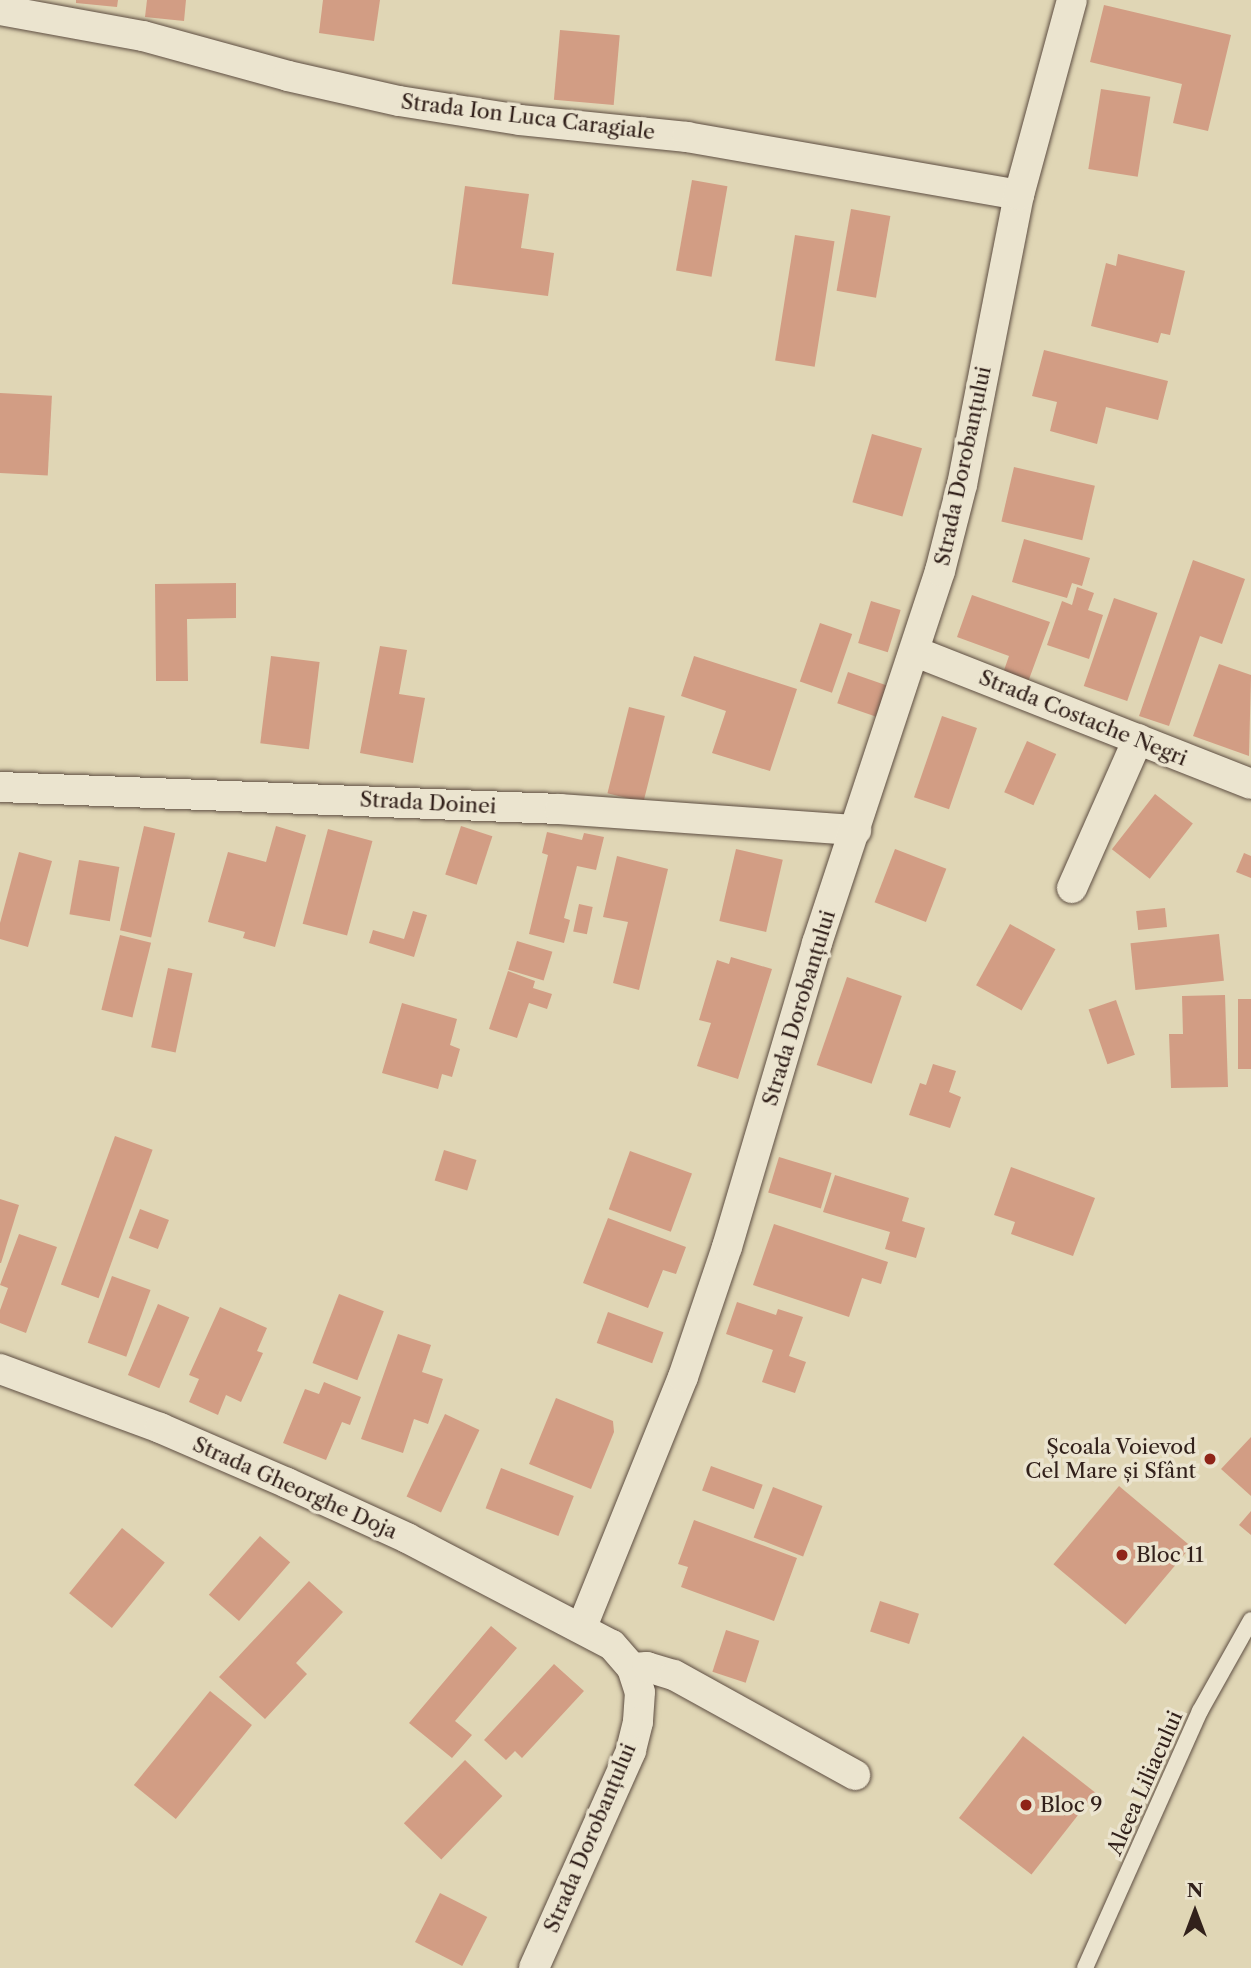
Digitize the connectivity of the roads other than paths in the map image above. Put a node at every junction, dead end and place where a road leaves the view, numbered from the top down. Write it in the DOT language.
graph roads {
  1 [pos="1072,0"];
  2 [pos="0,10"];
  3 [pos="1019,195"];
  4 [pos="916,652"];
  5 [pos="1138,739"];
  6 [pos="1251,784"];
  7 [pos="0,787"];
  8 [pos="856,830"];
  9 [pos="1072,888"];
  10 [pos="0,1369"];
  11 [pos="1251,1619"];
  12 [pos="582,1627"];
  13 [pos="632,1668"];
  14 [pos="855,1775"];
  15 [pos="534,1968"];
  16 [pos="1085,1968"];
  1 -- 3 [label="street, Strada Dorobanțului"];
  2 -- 3 [label="street, Strada Ion Luca Caragiale"];
  3 -- 4 [label="street, Strada Dorobanțului"];
  4 -- 5 [label="street, Strada Costache Negri"];
  4 -- 8 [label="street, Strada Dorobanțului"];
  5 -- 6 [label="street, Strada Costache Negri"];
  5 -- 9 [label="street"];
  7 -- 8 [label="street, Strada Doinei"];
  8 -- 12 [label="street, Strada Dorobanțului"];
  10 -- 12 [label="street, Strada Gheorghe Doja"];
  11 -- 16 [label="lane, Aleea Liliacului"];
  12 -- 13 [label="street"];
  13 -- 14 [label="street"];
  13 -- 15 [label="street, Strada Dorobanțului"];
}
